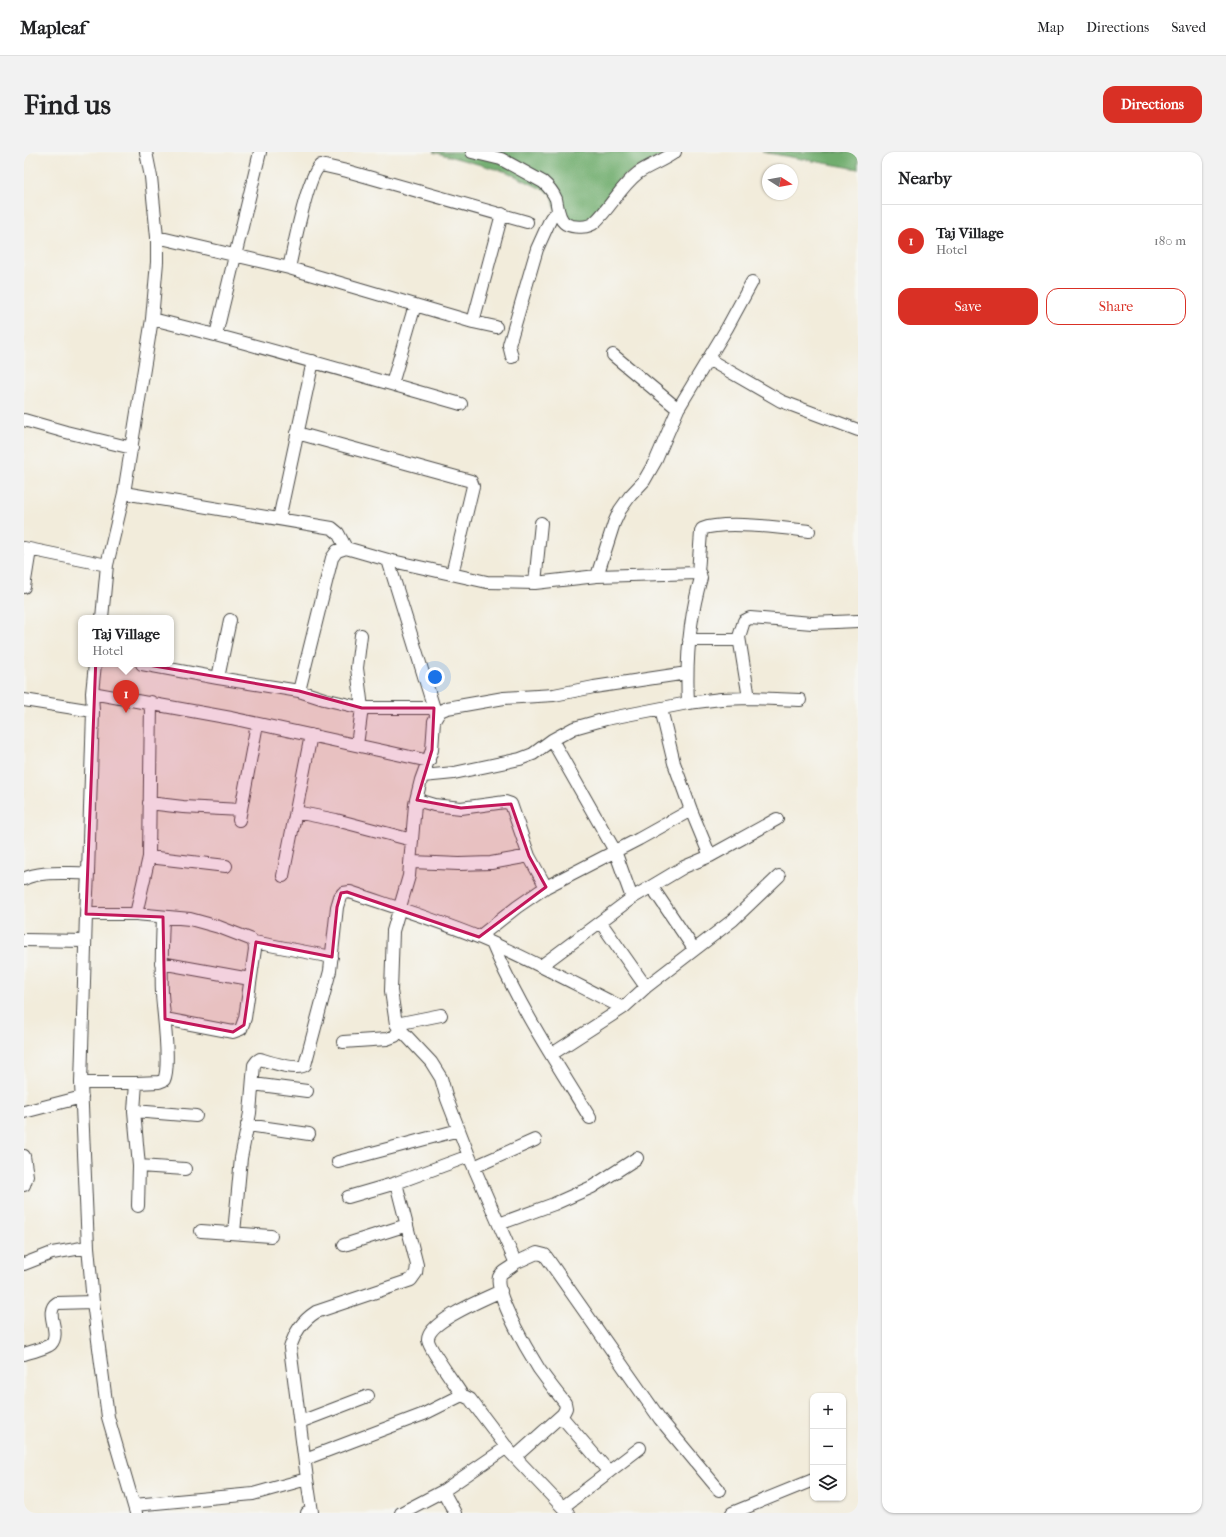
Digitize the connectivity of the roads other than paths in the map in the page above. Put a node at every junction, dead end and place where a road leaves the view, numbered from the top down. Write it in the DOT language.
graph roads {
  1 [pos="146,152"];
  2 [pos="260,152"];
  3 [pos="472,152"];
  4 [pos="675,152"];
  5 [pos="558,212"];
  6 [pos="502,214"];
  7 [pos="527,222"];
  8 [pos="157,237"];
  9 [pos="236,255"];
  10 [pos="289,268"];
  11 [pos="752,282"];
  12 [pos="415,305"];
  13 [pos="152,319"];
  14 [pos="473,322"];
  15 [pos="496,327"];
  16 [pos="216,335"];
  17 [pos="612,355"];
  18 [pos="512,357"];
  19 [pos="708,359"];
  20 [pos="313,361"];
  21 [pos="392,384"];
  22 [pos="461,404"];
  23 [pos="678,409"];
  24 [pos="24,420"];
  25 [pos="858,430"];
  26 [pos="297,434"];
  27 [pos="132,448"];
  28 [pos="124,492"];
  29 [pos="279,519"];
  30 [pos="540,523"];
  31 [pos="809,531"];
  32 [pos="346,548"];
  33 [pos="27,549"];
  34 [pos="388,560"];
  35 [pos="107,565"];
  36 [pos="698,573"];
  37 [pos="452,574"];
  38 [pos="597,576"];
  39 [pos="535,583"];
  40 [pos="24,587"];
  41 [pos="102,615"];
  42 [pos="230,620"];
  43 [pos="858,621"];
  44 [pos="361,635"];
  45 [pos="739,637"];
  46 [pos="689,640"];
  47 [pos="95,667"];
  48 [pos="158,667"];
  49 [pos="687,673"];
  50 [pos="218,678"];
  51 [pos="299,690"];
  52 [pos="92,692"];
  53 [pos="749,698"];
  54 [pos="24,700"];
  55 [pos="800,700"];
  56 [pos="150,702"];
  57 [pos="688,703"];
  58 [pos="362,708"];
  59 [pos="661,709"];
  60 [pos="93,711"];
  61 [pos="435,711"];
  62 [pos="257,724"];
  63 [pos="311,735"];
  64 [pos="552,740"];
  65 [pos="357,745"];
  66 [pos="429,761"];
  67 [pos="423,776"];
  68 [pos="416,800"];
  69 [pos="149,803"];
  70 [pos="691,810"];
  71 [pos="296,812"];
  72 [pos="777,819"];
  73 [pos="412,840"];
  74 [pos="615,851"];
  75 [pos="529,856"];
  76 [pos="710,856"];
  77 [pos="149,857"];
  78 [pos="412,862"];
  79 [pos="226,866"];
  80 [pos="88,873"];
  81 [pos="283,876"];
  82 [pos="779,876"];
  83 [pos="24,879"];
  84 [pos="546,887"];
  85 [pos="652,887"];
  86 [pos="632,898"];
  87 [pos="399,908"];
  88 [pos="86,914"];
  89 [pos="136,914"];
  90 [pos="163,917"];
  91 [pos="601,923"];
  92 [pos="479,937"];
  93 [pos="24,940"];
  94 [pos="85,941"];
  95 [pos="254,942"];
  96 [pos="492,943"];
  97 [pos="694,949"];
  98 [pos="332,957"];
  99 [pos="161,963"];
  100 [pos="541,966"];
  101 [pos="250,980"];
  102 [pos="646,987"];
  103 [pos="623,1008"];
  104 [pos="440,1015"];
  105 [pos="165,1019"];
  106 [pos="398,1026"];
  107 [pos="343,1042"];
  108 [pos="552,1054"];
  109 [pos="81,1083"];
  110 [pos="136,1083"];
  111 [pos="252,1084"];
  112 [pos="307,1090"];
  113 [pos="82,1097"];
  114 [pos="134,1111"];
  115 [pos="24,1112"];
  116 [pos="196,1116"];
  117 [pos="590,1118"];
  118 [pos="247,1125"];
  119 [pos="459,1130"];
  120 [pos="309,1134"];
  121 [pos="535,1140"];
  122 [pos="24,1156"];
  123 [pos="637,1158"];
  124 [pos="472,1161"];
  125 [pos="338,1162"];
  126 [pos="139,1166"];
  127 [pos="185,1169"];
  128 [pos="396,1183"];
  129 [pos="24,1185"];
  130 [pos="348,1197"];
  131 [pos="138,1206"];
  132 [pos="498,1224"];
  133 [pos="407,1225"];
  134 [pos="201,1231"];
  135 [pos="234,1233"];
  136 [pos="271,1236"];
  137 [pos="344,1245"];
  138 [pos="88,1247"];
  139 [pos="515,1263"];
  140 [pos="24,1264"];
  141 [pos="501,1291"];
  142 [pos="93,1302"];
  143 [pos="24,1354"];
  144 [pos="462,1395"];
  145 [pos="368,1396"];
  146 [pos="561,1416"];
  147 [pos="300,1422"];
  148 [pos="507,1447"];
  149 [pos="640,1448"];
  150 [pos="515,1457"];
  151 [pos="305,1459"];
  152 [pos="609,1472"];
  153 [pos="307,1479"];
  154 [pos="810,1481"];
  155 [pos="719,1490"];
  156 [pos="443,1491"];
  157 [pos="135,1509"];
  158 [pos="565,1510"];
  159 [pos="311,1513"];
  160 [pos="401,1513"];
  161 [pos="455,1513"];
  162 [pos="732,1513"];
  1 -- 8 [label="street"];
  2 -- 9 [label="street"];
  3 -- 5 [label="street"];
  4 -- 5 [label="street"];
  5 -- 18 [label="street"];
  6 -- 7 [label="street"];
  6 -- 10 [label="street"];
  6 -- 14 [label="street"];
  8 -- 9 [label="street"];
  8 -- 13 [label="street"];
  9 -- 10 [label="street"];
  9 -- 16 [label="street"];
  10 -- 12 [label="street"];
  11 -- 19 [label="street"];
  12 -- 14 [label="street"];
  12 -- 21 [label="street"];
  13 -- 16 [label="street"];
  13 -- 27 [label="street"];
  14 -- 15 [label="street"];
  16 -- 20 [label="street"];
  17 -- 23 [label="street"];
  19 -- 23 [label="street"];
  19 -- 25 [label="street"];
  20 -- 21 [label="street"];
  20 -- 26 [label="street"];
  21 -- 22 [label="street"];
  23 -- 38 [label="street"];
  24 -- 27 [label="street"];
  26 -- 29 [label="street"];
  26 -- 37 [label="street"];
  27 -- 28 [label="street"];
  28 -- 29 [label="street"];
  28 -- 35 [label="street"];
  29 -- 32 [label="street"];
  30 -- 39 [label="street"];
  31 -- 36 [label="street"];
  32 -- 34 [label="street"];
  32 -- 51 [label="street"];
  33 -- 35 [label="street"];
  33 -- 40 [label="street"];
  34 -- 37 [label="street"];
  34 -- 61 [label="street"];
  35 -- 41 [label="street"];
  36 -- 38 [label="street"];
  36 -- 46 [label="street"];
  37 -- 39 [label="street"];
  38 -- 39 [label="street"];
  42 -- 50 [label="street"];
  43 -- 45 [label="street"];
  44 -- 58 [label="street"];
  45 -- 46 [label="street"];
  45 -- 53 [label="street"];
  46 -- 49 [label="street"];
  47 -- 52 [label="street"];
  48 -- 50 [label="street"];
  49 -- 57 [label="street"];
  49 -- 61 [label="street"];
  50 -- 51 [label="street"];
  51 -- 58 [label="street"];
  52 -- 56 [label="street"];
  52 -- 60 [label="street"];
  53 -- 55 [label="street"];
  53 -- 57 [label="street"];
  54 -- 60 [label="street"];
  56 -- 62 [label="street"];
  56 -- 69 [label="street"];
  57 -- 59 [label="street"];
  58 -- 61 [label="street"];
  58 -- 65 [label="street"];
  59 -- 64 [label="street"];
  59 -- 70 [label="street"];
  60 -- 80 [label="street"];
  61 -- 66 [label="street"];
  62 -- 63 [label="street"];
  62 -- 69 [label="street"];
  63 -- 65 [label="street"];
  63 -- 71 [label="street"];
  64 -- 67 [label="street"];
  64 -- 74 [label="street"];
  65 -- 66 [label="street"];
  66 -- 67 [label="street"];
  67 -- 68 [label="street"];
  68 -- 73 [label="street"];
  68 -- 75 [label="street"];
  69 -- 77 [label="street"];
  70 -- 74 [label="street"];
  70 -- 76 [label="street"];
  71 -- 73 [label="street"];
  71 -- 81 [label="street"];
  72 -- 76 [label="street"];
  73 -- 78 [label="street"];
  74 -- 84 [label="street"];
  74 -- 86 [label="street"];
  75 -- 78 [label="street"];
  75 -- 84 [label="street"];
  76 -- 85 [label="street"];
  77 -- 79 [label="street"];
  77 -- 89 [label="street"];
  78 -- 87 [label="street"];
  80 -- 83 [label="street"];
  80 -- 88 [label="street"];
  82 -- 97 [label="street"];
  84 -- 92 [label="street"];
  85 -- 86 [label="street"];
  85 -- 97 [label="street"];
  86 -- 91 [label="street"];
  87 -- 92 [label="street"];
  87 -- 98 [label="street"];
  87 -- 106 [label="street"];
  88 -- 89 [label="street"];
  88 -- 94 [label="street"];
  89 -- 90 [label="street"];
  90 -- 95 [label="street"];
  90 -- 99 [label="street"];
  91 -- 100 [label="street"];
  91 -- 102 [label="street"];
  92 -- 96 [label="street"];
  93 -- 94 [label="street"];
  94 -- 109 [label="street"];
  95 -- 98 [label="street"];
  95 -- 101 [label="street"];
  96 -- 100 [label="street"];
  96 -- 108 [label="street"];
  97 -- 102 [label="street"];
  98 -- 111 [label="street"];
  99 -- 101 [label="street"];
  99 -- 105 [label="street"];
  100 -- 103 [label="street"];
  101 -- 105 [label="street"];
  102 -- 103 [label="street"];
  103 -- 108 [label="street"];
  104 -- 106 [label="street"];
  105 -- 110 [label="street"];
  106 -- 107 [label="street"];
  106 -- 119 [label="street"];
  108 -- 117 [label="street"];
  109 -- 110 [label="street"];
  109 -- 113 [label="street"];
  110 -- 114 [label="street"];
  111 -- 112 [label="street"];
  111 -- 118 [label="street"];
  113 -- 115 [label="street"];
  113 -- 138 [label="street"];
  114 -- 116 [label="street"];
  114 -- 126 [label="street"];
  118 -- 120 [label="street"];
  118 -- 135 [label="street"];
  119 -- 124 [label="street"];
  119 -- 125 [label="street"];
  121 -- 124 [label="street"];
  122 -- 129 [label="street"];
  123 -- 132 [label="street"];
  124 -- 128 [label="street"];
  124 -- 132 [label="street"];
  126 -- 127 [label="street"];
  126 -- 131 [label="street"];
  128 -- 130 [label="street"];
  128 -- 133 [label="street"];
  132 -- 139 [label="street"];
  133 -- 137 [label="street"];
  133 -- 147 [label="street"];
  134 -- 135 [label="street"];
  135 -- 136 [label="street"];
  138 -- 140 [label="street"];
  138 -- 142 [label="street"];
  139 -- 141 [label="street"];
  139 -- 155 [label="street"];
  141 -- 144 [label="street"];
  141 -- 146 [label="street"];
  142 -- 143 [label="street"];
  142 -- 157 [label="street"];
  144 -- 148 [label="street"];
  144 -- 151 [label="street"];
  145 -- 147 [label="street"];
  146 -- 150 [label="street"];
  146 -- 152 [label="street"];
  147 -- 151 [label="street"];
  148 -- 150 [label="street"];
  148 -- 156 [label="street"];
  149 -- 152 [label="street"];
  150 -- 158 [label="street"];
  151 -- 153 [label="street"];
  152 -- 158 [label="street"];
  153 -- 157 [label="street"];
  153 -- 159 [label="street"];
  154 -- 162 [label="street"];
  156 -- 160 [label="street"];
  156 -- 161 [label="street"];
}
